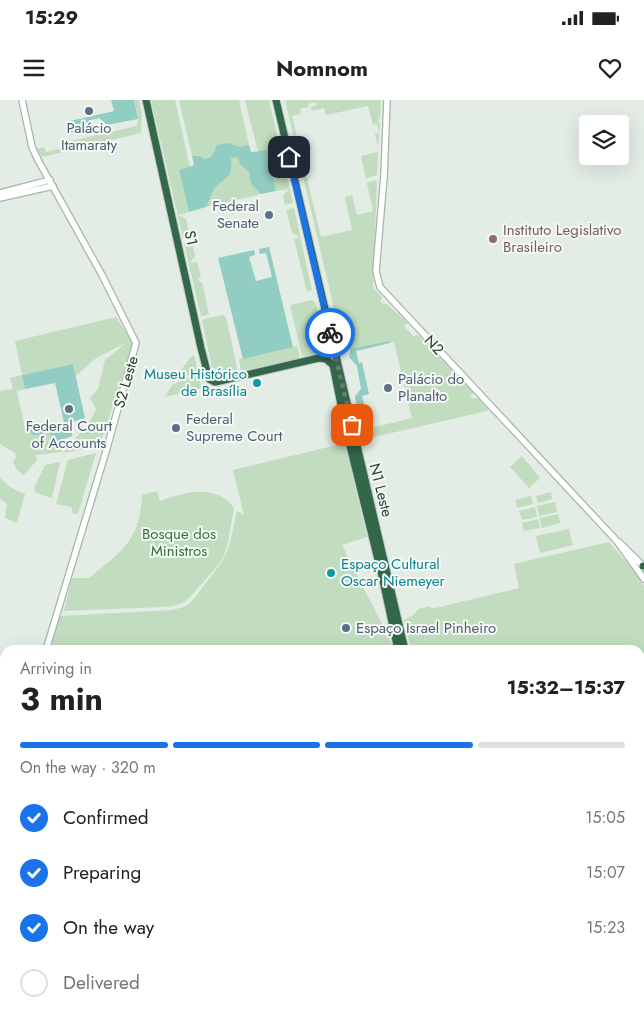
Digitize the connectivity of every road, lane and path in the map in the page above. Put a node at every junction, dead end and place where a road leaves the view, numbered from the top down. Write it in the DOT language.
graph roads {
  1 [pos="22,100"];
  2 [pos="146,100"];
  3 [pos="276,100"];
  4 [pos="387,100"];
  5 [pos="51,183"];
  6 [pos="0,193"];
  7 [pos="0,198"];
  8 [pos="331,336"];
  9 [pos="319,358"];
  10 [pos="616,540"];
  11 [pos="644,566"];
  12 [pos="644,579"];
  13 [pos="48,645"];
  14 [pos="397,645"];
  15 [pos="404,645"];
  1 -- 5 [label="main road, S2 Leste"];
  2 -- 9 [label="highway, S1"];
  3 -- 8 [label="highway, N1 Leste"];
  4 -- 10 [label="main road, N2"];
  5 -- 6 [label="main road"];
  5 -- 7 [label="main road"];
  5 -- 13 [label="main road, S2 Leste"];
  8 -- 9 [label="highway"];
  8 -- 15 [label="highway, N1 Leste"];
  9 -- 14 [label="highway, N1 Leste"];
  10 -- 11 [label="main road, N2"];
  10 -- 12 [label="main road, N2"];
}
